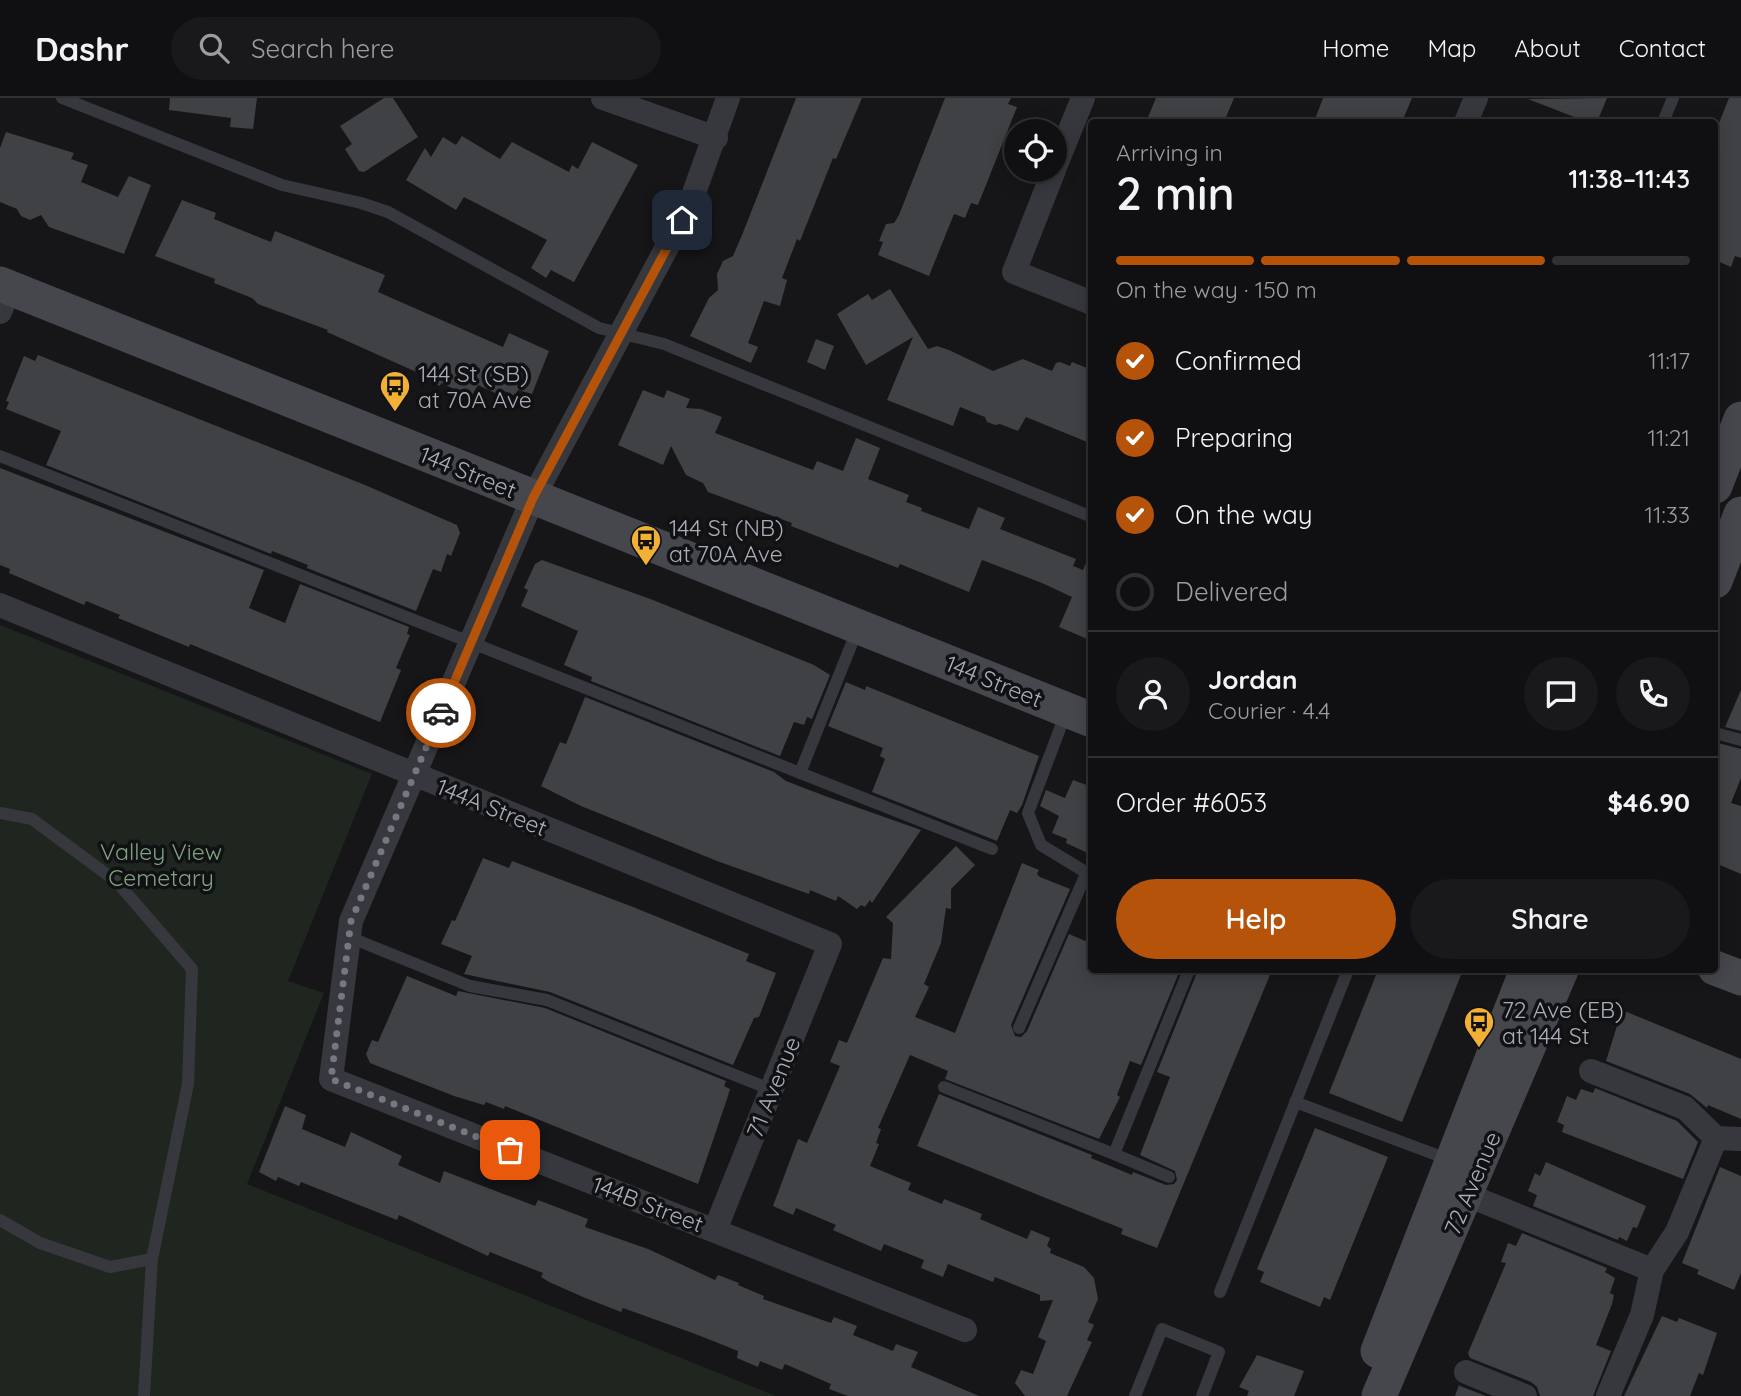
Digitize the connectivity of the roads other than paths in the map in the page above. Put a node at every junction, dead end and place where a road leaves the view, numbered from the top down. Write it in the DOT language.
graph roads {
  1 [pos="62,98"];
  2 [pos="603,98"];
  3 [pos="729,98"];
  4 [pos="1083,98"];
  5 [pos="1476,98"];
  6 [pos="1673,98"];
  7 [pos="1467,119"];
  8 [pos="1664,119"];
  9 [pos="716,138"];
  10 [pos="1067,139"];
  11 [pos="1050,182"];
  12 [pos="3,295"];
  13 [pos="1088,301"];
  14 [pos="622,333"];
  15 [pos="1741,419"];
  16 [pos="0,456"];
  17 [pos="1718,478"];
  18 [pos="533,498"];
  19 [pos="1741,514"];
  20 [pos="1088,515"];
  21 [pos="1718,573"];
  22 [pos="0,605"];
  23 [pos="858,627"];
  24 [pos="470,645"];
  25 [pos="1079,715"];
  26 [pos="1718,734"];
  27 [pos="1741,740"];
  28 [pos="800,774"];
  29 [pos="414,776"];
  30 [pos="0,813"];
  31 [pos="992,849"];
  32 [pos="1088,874"];
  33 [pos="1088,877"];
  34 [pos="349,937"];
  35 [pos="830,944"];
  36 [pos="1718,969"];
  37 [pos="1188,973"];
  38 [pos="1347,973"];
  39 [pos="1526,973"];
  40 [pos="1561,973"];
  41 [pos="1741,978"];
  42 [pos="1019,1028"];
  43 [pos="1591,1071"];
  44 [pos="944,1087"];
  45 [pos="772,1090"];
  46 [pos="1295,1102"];
  47 [pos="1716,1138"];
  48 [pos="1741,1139"];
  49 [pos="1114,1154"];
  50 [pos="1450,1160"];
  51 [pos="1169,1177"];
  52 [pos="1467,1195"];
  53 [pos="0,1220"];
  54 [pos="715,1230"];
  55 [pos="152,1259"];
  56 [pos="1652,1270"];
  57 [pos="1220,1292"];
  58 [pos="965,1329"];
  59 [pos="1466,1372"];
  60 [pos="144,1396"];
  61 [pos="1135,1396"];
  62 [pos="1202,1396"];
  63 [pos="1362,1396"];
  64 [pos="1379,1396"];
  65 [pos="1525,1396"];
  66 [pos="1608,1396"];
  1 -- 14 [label="lane"];
  2 -- 9 [label="street"];
  3 -- 9 [label="street"];
  4 -- 10 [label="street"];
  5 -- 7 [label="street"];
  6 -- 8 [label="lane"];
  9 -- 14 [label="street"];
  11 -- 13 [label="street"];
  12 -- 18 [label="main road, 144 Street"];
  14 -- 18 [label="street"];
  14 -- 20 [label="lane"];
  15 -- 17 [label="main road"];
  16 -- 24 [label="lane"];
  18 -- 23 [label="main road, 144 Street"];
  18 -- 24 [label="street"];
  19 -- 21 [label="main road"];
  22 -- 29 [label="street, 144A Street"];
  23 -- 25 [label="main road, 144 Street"];
  23 -- 28 [label="lane"];
  24 -- 28 [label="lane"];
  24 -- 29 [label="street"];
  25 -- 32 [label="lane"];
  26 -- 27 [label="lane"];
  28 -- 31 [label="lane"];
  29 -- 34 [label="street"];
  29 -- 35 [label="street, 144A Street"];
  30 -- 55 [label="lane"];
  33 -- 42 [label="lane"];
  34 -- 45 [label="lane"];
  34 -- 54 [label="street, 144B Street"];
  35 -- 45 [label="street, 71 Avenue"];
  36 -- 41 [label="main road"];
  37 -- 49 [label="lane"];
  38 -- 46 [label="lane"];
  39 -- 50 [label="main road, 72 Avenue"];
  40 -- 52 [label="main road, 72 Avenue"];
  43 -- 47 [label="street"];
  44 -- 49 [label="lane"];
  45 -- 54 [label="street, 71 Avenue"];
  46 -- 50 [label="lane"];
  46 -- 57 [label="lane"];
  47 -- 48 [label="street"];
  47 -- 56 [label="street"];
  49 -- 51 [label="lane"];
  50 -- 63 [label="main road, 72 Avenue"];
  52 -- 56 [label="street"];
  52 -- 64 [label="main road, 72 Avenue"];
  53 -- 55 [label="lane"];
  54 -- 58 [label="street, 144B Street"];
  55 -- 60 [label="lane"];
  56 -- 66 [label="street"];
  59 -- 65 [label="street"];
  61 -- 62 [label="lane"];
}
